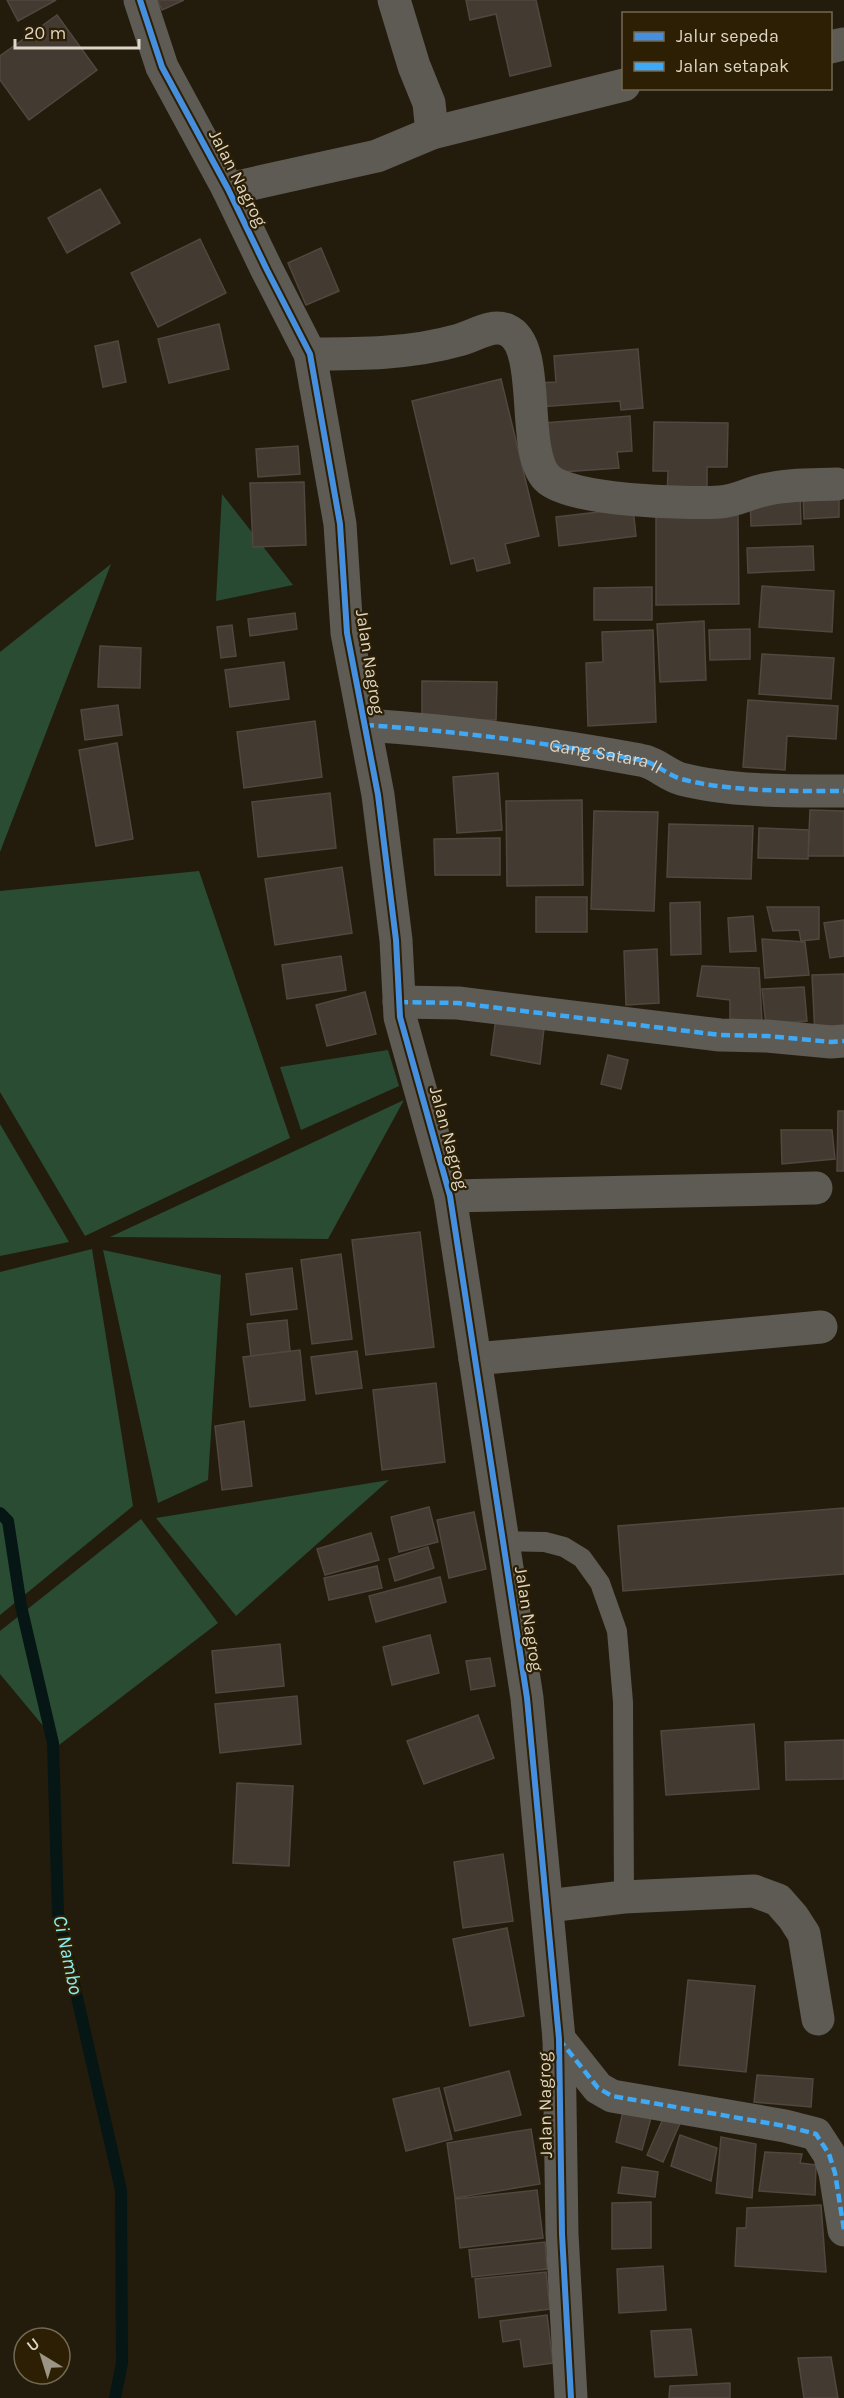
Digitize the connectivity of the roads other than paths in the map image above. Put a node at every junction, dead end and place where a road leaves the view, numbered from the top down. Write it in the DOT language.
graph roads {
  1 [pos="140,0"];
  2 [pos="394,0"];
  3 [pos="622,86"];
  4 [pos="432,134"];
  5 [pos="228,189"];
  6 [pos="310,354"];
  7 [pos="837,484"];
  8 [pos="365,725"];
  9 [pos="844,791"];
  10 [pos="399,1002"];
  11 [pos="844,1041"];
  12 [pos="816,1188"];
  13 [pos="450,1196"];
  14 [pos="821,1327"];
  15 [pos="475,1359"];
  16 [pos="502,1540"];
  17 [pos="624,1897"];
  18 [pos="547,1905"];
  19 [pos="818,2019"];
  20 [pos="559,2039"];
  21 [pos="844,2230"];
  22 [pos="571,2398"];
  1 -- 5 [label="street, Jalan Nagrog"];
  2 -- 4 [label="street"];
  3 -- 4 [label="street"];
  4 -- 5 [label="street"];
  5 -- 6 [label="street, Jalan Nagrog"];
  6 -- 7 [label="street"];
  6 -- 8 [label="street, Jalan Nagrog"];
  8 -- 9 [label="street, Gang Satara II"];
  8 -- 10 [label="street, Jalan Nagrog"];
  10 -- 11 [label="street"];
  10 -- 13 [label="street, Jalan Nagrog"];
  12 -- 13 [label="street"];
  13 -- 15 [label="street, Jalan Nagrog"];
  14 -- 15 [label="street"];
  15 -- 16 [label="street, Jalan Nagrog"];
  16 -- 17 [label="lane"];
  16 -- 18 [label="street, Jalan Nagrog"];
  17 -- 18 [label="street"];
  17 -- 19 [label="street"];
  18 -- 20 [label="street, Jalan Nagrog"];
  20 -- 21 [label="street"];
  20 -- 22 [label="street, Jalan Nagrog"];
}
